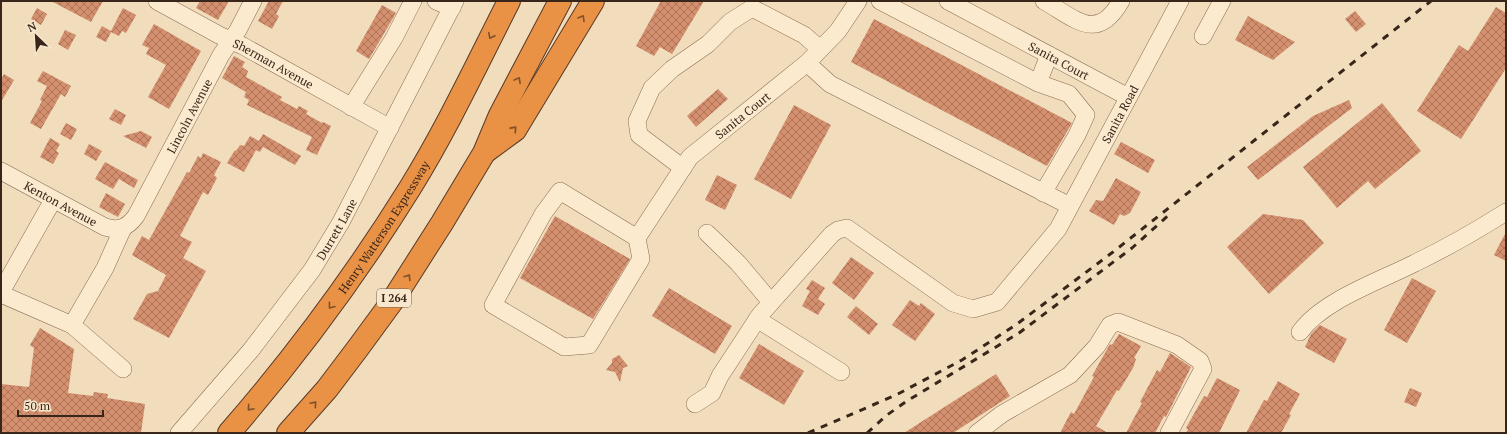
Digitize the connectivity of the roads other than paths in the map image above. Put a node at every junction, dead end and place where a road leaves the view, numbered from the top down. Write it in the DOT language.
graph roads {
  1 [pos="157,1"];
  2 [pos="254,1"];
  3 [pos="413,1"];
  4 [pos="436,1"];
  5 [pos="509,1"];
  6 [pos="560,1"];
  7 [pos="593,1"];
  8 [pos="858,1"];
  9 [pos="880,1"];
  10 [pos="948,1"];
  11 [pos="1044,1"];
  12 [pos="1121,1"];
  13 [pos="1180,1"];
  14 [pos="1222,1"];
  15 [pos="453,4"];
  16 [pos="1203,36"];
  17 [pos="231,40"];
  18 [pos="820,49"];
  19 [pos="1049,55"];
  20 [pos="807,63"];
  21 [pos="1038,83"];
  22 [pos="1128,97"];
  23 [pos="351,107"];
  24 [pos="390,128"];
  25 [pos="484,153"];
  26 [pos="683,168"];
  27 [pos="1,171"];
  28 [pos="1043,193"];
  29 [pos="53,200"];
  30 [pos="1070,206"];
  31 [pos="1506,212"];
  32 [pos="123,228"];
  33 [pos="707,233"];
  34 [pos="637,238"];
  35 [pos="1,293"];
  36 [pos="771,302"];
  37 [pos="757,319"];
  38 [pos="72,325"];
  39 [pos="1300,332"];
  40 [pos="123,369"];
  41 [pos="841,372"];
  42 [pos="695,404"];
  43 [pos="179,433"];
  44 [pos="229,433"];
  45 [pos="288,433"];
  46 [pos="976,433"];
  47 [pos="1169,433"];
  1 -- 17 [label="street, Sherman Avenue"];
  2 -- 17 [label="street, Lincoln Avenue"];
  3 -- 23 [label="street"];
  4 -- 15 [label="street"];
  5 -- 44 [label="highway, Henry Watterson Expressway, one-way"];
  25 -- 6 [label="highway, I 264, one-way"];
  25 -- 7 [label="highway, one-way"];
  8 -- 18 [label="street, Sanita Court"];
  9 -- 21 [label="street"];
  10 -- 19 [label="street, Sanita Court"];
  11 -- 12 [label="street"];
  13 -- 22 [label="street, Sanita Road"];
  14 -- 16 [label="street"];
  15 -- 24 [label="street, Durrett Lane"];
  17 -- 23 [label="street, Sherman Avenue"];
  17 -- 32 [label="street, Lincoln Avenue"];
  18 -- 20 [label="street, Sanita Court"];
  18 -- 26 [label="street"];
  19 -- 21 [label="street"];
  19 -- 22 [label="street, Sanita Court"];
  20 -- 26 [label="street, Sanita Court"];
  20 -- 28 [label="street"];
  21 -- 28 [label="street"];
  22 -- 30 [label="street, Sanita Road"];
  23 -- 24 [label="street, Sherman Avenue"];
  24 -- 43 [label="street, Durrett Lane"];
  45 -- 25 [label="highway, I 264, one-way"];
  26 -- 34 [label="street, Sanita Court"];
  27 -- 29 [label="street, Kenton Avenue"];
  28 -- 30 [label="street"];
  29 -- 32 [label="street, Kenton Avenue"];
  29 -- 35 [label="street"];
  30 -- 36 [label="street, Sanita Road"];
  31 -- 39 [label="street"];
  32 -- 38 [label="street"];
  33 -- 36 [label="street"];
  34 -- 34 [label="street"];
  35 -- 38 [label="street"];
  36 -- 37 [label="street"];
  37 -- 41 [label="street"];
  37 -- 42 [label="street"];
  38 -- 40 [label="street"];
  46 -- 47 [label="street"];
}
